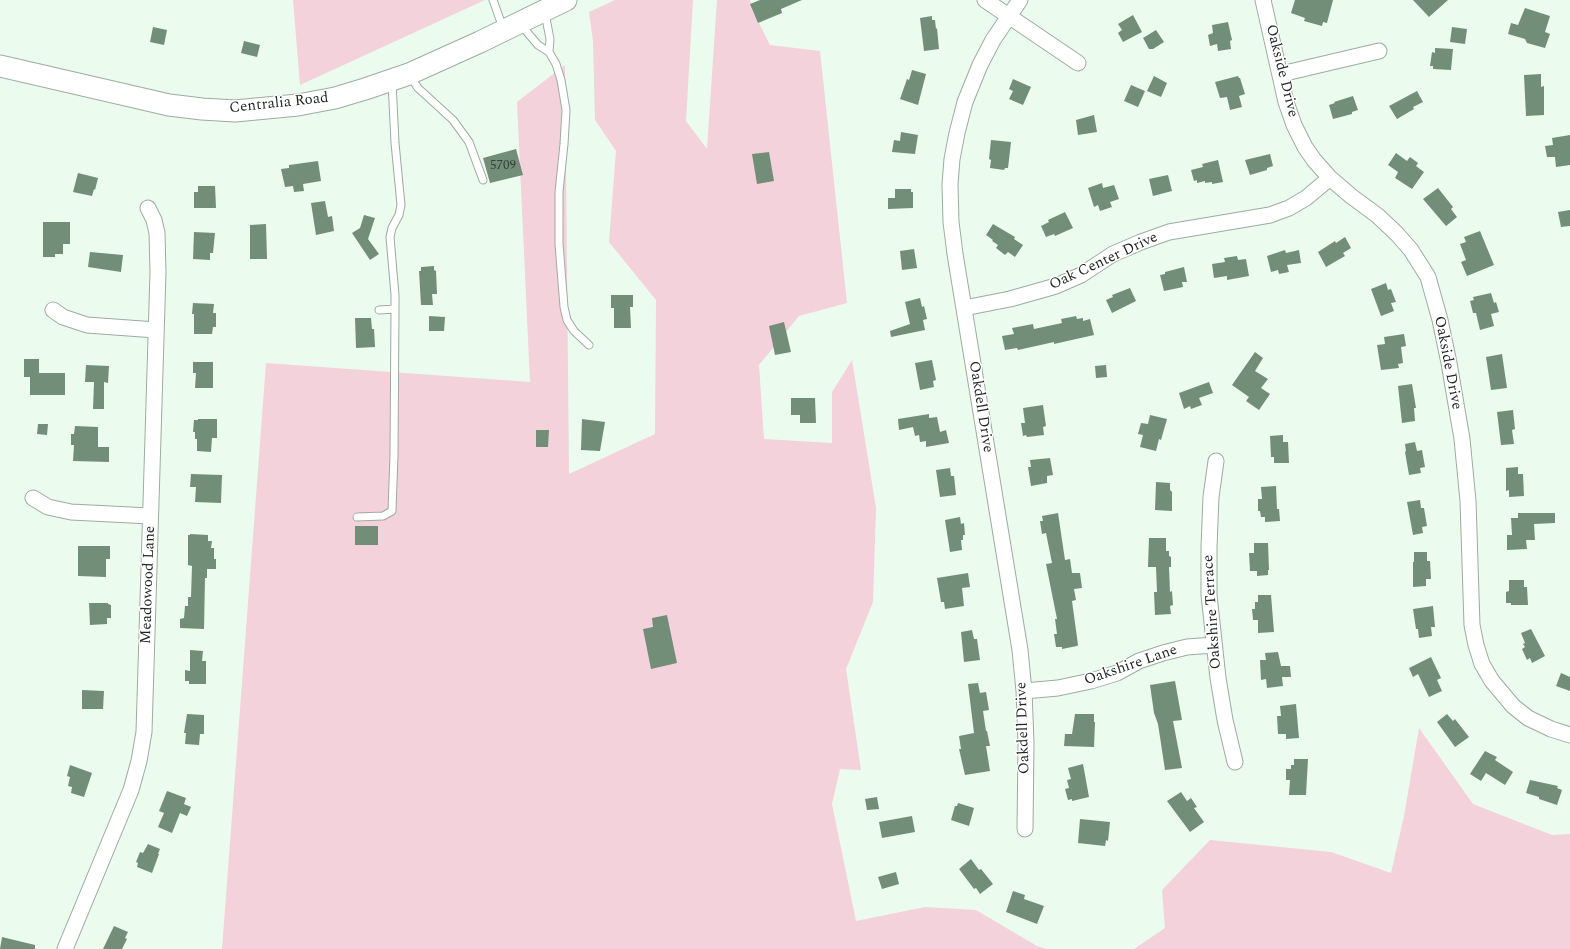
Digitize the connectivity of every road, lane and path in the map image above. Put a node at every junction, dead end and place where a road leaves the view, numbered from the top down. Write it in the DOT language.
graph roads {
  1 [pos="493,0"];
  2 [pos="566,0"];
  3 [pos="986,0"];
  4 [pos="1020,0"];
  5 [pos="1263,0"];
  6 [pos="544,11"];
  7 [pos="1008,15"];
  8 [pos="511,27"];
  9 [pos="1379,51"];
  10 [pos="550,52"];
  11 [pos="1078,62"];
  12 [pos="0,66"];
  13 [pos="1281,74"];
  14 [pos="401,77"];
  15 [pos="1330,178"];
  16 [pos="483,180"];
  17 [pos="148,208"];
  18 [pos="964,308"];
  19 [pos="53,310"];
  20 [pos="380,310"];
  21 [pos="395,310"];
  22 [pos="156,330"];
  23 [pos="589,345"];
  24 [pos="1216,461"];
  25 [pos="33,498"];
  26 [pos="150,516"];
  27 [pos="357,517"];
  28 [pos="1214,645"];
  29 [pos="1024,691"];
  30 [pos="1570,735"];
  31 [pos="1235,762"];
  32 [pos="1025,829"];
  33 [pos="65,949"];
  1 -- 8 [label="lane"];
  2 -- 6 [label="main road, Centralia Road"];
  3 -- 7 [label="street"];
  4 -- 7 [label="street, Oakdell Drive"];
  5 -- 13 [label="street, Oakside Drive"];
  6 -- 8 [label="main road, Centralia Road"];
  6 -- 10 [label="lane"];
  7 -- 11 [label="street"];
  7 -- 18 [label="street, Oakdell Drive"];
  8 -- 10 [label="lane"];
  8 -- 14 [label="main road, Centralia Road"];
  9 -- 13 [label="street"];
  10 -- 23 [label="lane"];
  12 -- 14 [label="main road, Centralia Road"];
  13 -- 15 [label="street, Oakside Drive"];
  14 -- 16 [label="lane"];
  14 -- 21 [label="lane"];
  15 -- 18 [label="street, Oak Center Drive"];
  15 -- 30 [label="street, Oakside Drive"];
  17 -- 22 [label="street, Meadowood Lane"];
  18 -- 29 [label="street, Oakdell Drive"];
  19 -- 22 [label="street"];
  20 -- 21 [label="lane"];
  21 -- 27 [label="lane"];
  22 -- 26 [label="street, Meadowood Lane"];
  24 -- 28 [label="street, Oakshire Terrace"];
  25 -- 26 [label="street"];
  26 -- 33 [label="street, Meadowood Lane"];
  28 -- 29 [label="street, Oakshire Lane"];
  28 -- 31 [label="street, Oakshire Terrace"];
  29 -- 32 [label="street, Oakdell Drive"];
}
